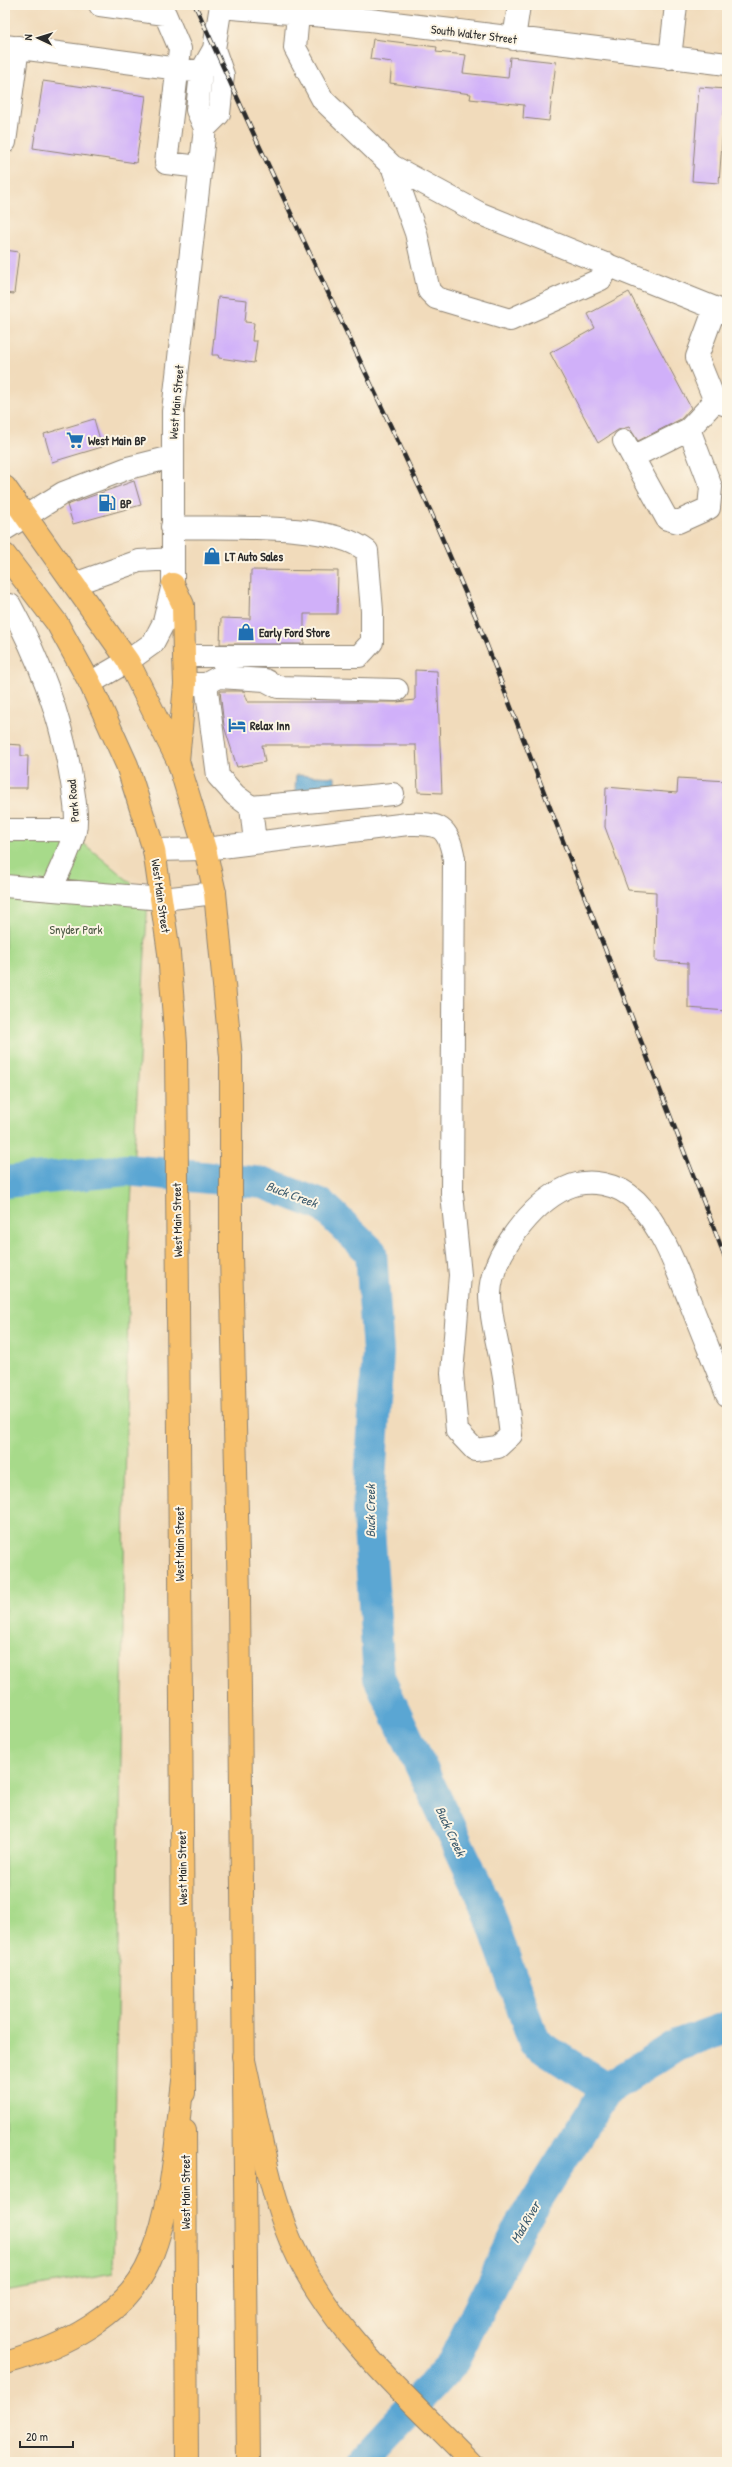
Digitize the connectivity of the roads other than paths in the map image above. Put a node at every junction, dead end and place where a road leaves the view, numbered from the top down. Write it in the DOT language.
graph roads {
  1 [pos="100,5"];
  2 [pos="519,5"];
  3 [pos="676,5"];
  4 [pos="220,6"];
  5 [pos="371,13"];
  6 [pos="298,14"];
  7 [pos="514,40"];
  8 [pos="11,46"];
  9 [pos="214,49"];
  10 [pos="670,58"];
  11 [pos="727,64"];
  12 [pos="179,69"];
  13 [pos="201,72"];
  14 [pos="8,103"];
  15 [pos="205,128"];
  16 [pos="5,142"];
  17 [pos="392,166"];
  18 [pos="200,167"];
  19 [pos="607,264"];
  20 [pos="721,310"];
  21 [pos="721,403"];
  22 [pos="689,429"];
  23 [pos="172,457"];
  24 [pos="5,487"];
  25 [pos="25,516"];
  26 [pos="172,527"];
  27 [pos="5,528"];
  28 [pos="5,555"];
  29 [pos="173,559"];
  30 [pos="74,584"];
  31 [pos="173,584"];
  32 [pos="10,605"];
  33 [pos="184,656"];
  34 [pos="128,662"];
  35 [pos="90,683"];
  36 [pos="185,684"];
  37 [pos="206,684"];
  38 [pos="397,690"];
  39 [pos="178,761"];
  40 [pos="393,794"];
  41 [pos="251,807"];
  42 [pos="5,830"];
  43 [pos="75,830"];
  44 [pos="256,842"];
  45 [pos="205,849"];
  46 [pos="154,850"];
  47 [pos="5,886"];
  48 [pos="52,888"];
  49 [pos="214,893"];
  50 [pos="163,899"];
  51 [pos="727,1395"];
  52 [pos="243,2056"];
  53 [pos="184,2073"];
  54 [pos="5,2363"];
  55 [pos="187,2454"];
  56 [pos="469,2459"];
  57 [pos="248,2462"];
  1 -- 12 [label="street"];
  2 -- 7 [label="street"];
  3 -- 10 [label="street"];
  4 -- 6 [label="street, South Walter Street"];
  4 -- 9 [label="street"];
  5 -- 6 [label="street, South Walter Street"];
  5 -- 7 [label="street, South Walter Street"];
  6 -- 17 [label="street"];
  7 -- 10 [label="street, South Walter Street"];
  8 -- 12 [label="street"];
  8 -- 14 [label="street"];
  9 -- 13 [label="street"];
  9 -- 15 [label="street"];
  10 -- 11 [label="street, South Walter Street"];
  12 -- 13 [label="street"];
  12 -- 18 [label="street"];
  13 -- 15 [label="street"];
  14 -- 16 [label="street"];
  15 -- 18 [label="street, West Main Street"];
  17 -- 19 [label="street"];
  17 -- 19 [label="street"];
  18 -- 23 [label="street, West Main Street"];
  19 -- 20 [label="street"];
  20 -- 21 [label="street"];
  21 -- 22 [label="street"];
  22 -- 22 [label="street"];
  23 -- 25 [label="street"];
  23 -- 26 [label="street, West Main Street"];
  24 -- 25 [label="main road"];
  25 -- 27 [label="street"];
  25 -- 30 [label="main road"];
  26 -- 29 [label="street, West Main Street"];
  26 -- 33 [label="street"];
  28 -- 35 [label="main road"];
  29 -- 30 [label="street"];
  29 -- 31 [label="street, West Main Street"];
  30 -- 34 [label="main road"];
  31 -- 33 [label="main road"];
  31 -- 34 [label="street, West Main Street"];
  32 -- 43 [label="street, Park Road"];
  33 -- 36 [label="main road"];
  34 -- 35 [label="street, West Main Street"];
  34 -- 39 [label="main road"];
  35 -- 46 [label="main road, West Main Street"];
  36 -- 37 [label="street"];
  36 -- 39 [label="main road"];
  37 -- 38 [label="street"];
  37 -- 41 [label="street"];
  39 -- 45 [label="main road"];
  40 -- 41 [label="street"];
  41 -- 44 [label="street"];
  42 -- 43 [label="street"];
  43 -- 48 [label="street, Park Road"];
  44 -- 45 [label="street"];
  44 -- 51 [label="street"];
  45 -- 46 [label="street"];
  45 -- 49 [label="main road"];
  46 -- 50 [label="main road, West Main Street"];
  47 -- 48 [label="street"];
  48 -- 50 [label="street"];
  49 -- 50 [label="street"];
  49 -- 52 [label="main road"];
  50 -- 53 [label="main road, West Main Street"];
  52 -- 56 [label="main road"];
  52 -- 57 [label="main road"];
  53 -- 54 [label="main road"];
  53 -- 55 [label="main road, West Main Street"];
}
